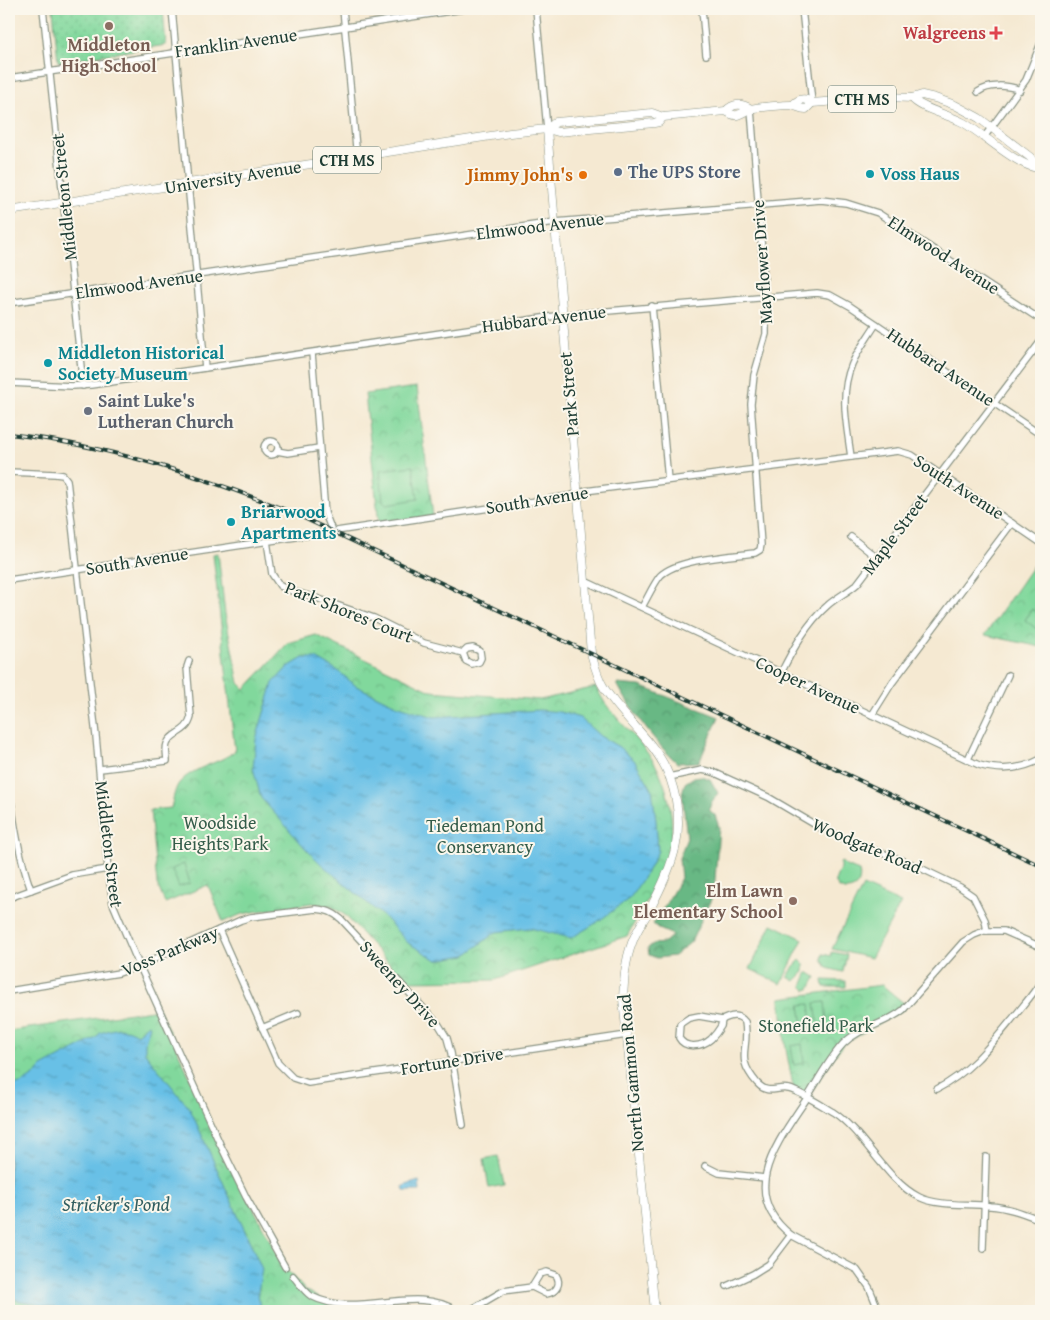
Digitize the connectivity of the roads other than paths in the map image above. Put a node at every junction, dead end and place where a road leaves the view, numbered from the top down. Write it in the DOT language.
graph roads {
  1 [pos="43,9"];
  2 [pos="172,9"];
  3 [pos="343,9"];
  4 [pos="464,9"];
  5 [pos="536,9"];
  6 [pos="702,9"];
  7 [pos="802,9"];
  8 [pos="345,27"];
  9 [pos="1041,43"];
  10 [pos="176,52"];
  11 [pos="706,55"];
  12 [pos="51,71"];
  13 [pos="9,78"];
  14 [pos="1020,90"];
  15 [pos="978,92"];
  16 [pos="912,98"];
  17 [pos="812,103"];
  18 [pos="750,109"];
  19 [pos="992,128"];
  20 [pos="546,129"];
  21 [pos="985,136"];
  22 [pos="357,158"];
  23 [pos="1040,168"];
  24 [pos="189,184"];
  25 [pos="65,203"];
  26 [pos="758,204"];
  27 [pos="9,211"];
  28 [pos="555,222"];
  29 [pos="196,276"];
  30 [pos="74,294"];
  31 [pos="766,297"];
  32 [pos="9,303"];
  33 [pos="652,306"];
  34 [pos="562,315"];
  35 [pos="1041,320"];
  36 [pos="876,324"];
  37 [pos="1041,341"];
  38 [pos="312,352"];
  39 [pos="205,368"];
  40 [pos="9,383"];
  41 [pos="83,386"];
  42 [pos="995,403"];
  43 [pos="1041,435"];
  44 [pos="319,448"];
  45 [pos="277,451"];
  46 [pos="851,457"];
  47 [pos="757,470"];
  48 [pos="9,472"];
  49 [pos="941,474"];
  50 [pos="668,480"];
  51 [pos="577,494"];
  52 [pos="1012,523"];
  53 [pos="332,531"];
  54 [pos="851,537"];
  55 [pos="267,541"];
  56 [pos="1041,542"];
  57 [pos="877,558"];
  58 [pos="77,570"];
  59 [pos="9,580"];
  60 [pos="585,581"];
  61 [pos="642,607"];
  62 [pos="463,653"];
  63 [pos="188,661"];
  64 [pos="781,673"];
  65 [pos="1008,675"];
  66 [pos="872,715"];
  67 [pos="659,758"];
  68 [pos="968,760"];
  69 [pos="1038,761"];
  70 [pos="100,768"];
  71 [pos="669,777"];
  72 [pos="9,788"];
  73 [pos="108,869"];
  74 [pos="31,890"];
  75 [pos="9,898"];
  76 [pos="330,911"];
  77 [pos="219,930"];
  78 [pos="987,931"];
  79 [pos="1041,947"];
  80 [pos="140,966"];
  81 [pos="1041,981"];
  82 [pos="9,991"];
  83 [pos="298,1013"];
  84 [pos="722,1020"];
  85 [pos="262,1028"];
  86 [pos="627,1035"];
  87 [pos="452,1061"];
  88 [pos="937,1089"];
  89 [pos="807,1098"];
  90 [pos="463,1125"];
  91 [pos="986,1157"];
  92 [pos="705,1166"];
  93 [pos="765,1178"];
  94 [pos="985,1205"];
  95 [pos="1041,1220"];
  96 [pos="792,1235"];
  97 [pos="983,1248"];
  98 [pos="284,1267"];
  99 [pos="293,1276"];
  100 [pos="726,1286"];
  101 [pos="532,1287"];
  102 [pos="377,1310"];
  103 [pos="457,1311"];
  104 [pos="469,1311"];
  105 [pos="654,1311"];
  106 [pos="877,1311"];
  1 -- 12 [label="street, Middleton Street"];
  2 -- 10 [label="street"];
  3 -- 8 [label="street"];
  4 -- 8 [label="street, Franklin Avenue"];
  5 -- 20 [label="street, Park Street"];
  6 -- 11 [label="street"];
  7 -- 17 [label="street"];
  8 -- 10 [label="street, Franklin Avenue"];
  8 -- 22 [label="street"];
  9 -- 14 [label="street"];
  10 -- 12 [label="street, Franklin Avenue"];
  10 -- 24 [label="street"];
  12 -- 13 [label="street, Franklin Avenue"];
  12 -- 25 [label="street, Middleton Street"];
  14 -- 15 [label="street"];
  14 -- 19 [label="street"];
  16 -- 17 [label="main road, University Avenue / CTH MS"];
  16 -- 19 [label="main road, University Avenue / CTH MS"];
  16 -- 21 [label="main road, University Avenue / CTH MS"];
  17 -- 18 [label="main road, University Avenue / CTH MS"];
  18 -- 20 [label="main road, University Avenue / CTH MS"];
  18 -- 26 [label="street, Mayflower Drive"];
  19 -- 21 [label="street"];
  19 -- 23 [label="main road, University Avenue / CTH MS"];
  20 -- 22 [label="main road, University Avenue / CTH MS"];
  20 -- 28 [label="main road, Park Street"];
  21 -- 23 [label="main road, University Avenue / CTH MS"];
  22 -- 24 [label="main road, University Avenue / CTH MS"];
  24 -- 25 [label="main road, University Avenue / CTH MS"];
  24 -- 29 [label="street"];
  25 -- 27 [label="main road, University Avenue / CTH MS"];
  25 -- 30 [label="street, Middleton Street"];
  26 -- 28 [label="street, Elmwood Avenue"];
  26 -- 31 [label="street, Mayflower Drive"];
  26 -- 35 [label="street, Elmwood Avenue"];
  28 -- 29 [label="street, Elmwood Avenue"];
  28 -- 34 [label="main road, Park Street"];
  29 -- 30 [label="street, Elmwood Avenue"];
  29 -- 39 [label="street"];
  30 -- 32 [label="street, Elmwood Avenue"];
  30 -- 41 [label="street, Middleton Street"];
  31 -- 33 [label="street, Hubbard Avenue"];
  31 -- 36 [label="street, Hubbard Avenue"];
  31 -- 47 [label="street, Mayflower Drive"];
  33 -- 34 [label="street, Hubbard Avenue"];
  33 -- 50 [label="street"];
  34 -- 38 [label="street, Hubbard Avenue"];
  34 -- 51 [label="main road, Park Street"];
  36 -- 42 [label="street, Hubbard Avenue"];
  36 -- 46 [label="street"];
  37 -- 42 [label="street, Maple Street"];
  38 -- 39 [label="street, Hubbard Avenue"];
  38 -- 44 [label="street"];
  39 -- 41 [label="street, Hubbard Avenue"];
  40 -- 41 [label="street, Hubbard Avenue"];
  42 -- 43 [label="street, Hubbard Avenue"];
  42 -- 49 [label="street, Maple Street"];
  44 -- 45 [label="street"];
  44 -- 53 [label="street"];
  46 -- 47 [label="street, South Avenue"];
  46 -- 49 [label="street, South Avenue"];
  47 -- 50 [label="street, South Avenue"];
  47 -- 61 [label="street, Mayflower Drive"];
  48 -- 58 [label="street, Middleton Street"];
  49 -- 52 [label="street, South Avenue"];
  49 -- 57 [label="street, Maple Street"];
  50 -- 51 [label="street, South Avenue"];
  51 -- 53 [label="street, South Avenue"];
  51 -- 60 [label="main road, Park Street"];
  52 -- 56 [label="street, South Avenue"];
  52 -- 66 [label="street"];
  53 -- 55 [label="street, South Avenue"];
  54 -- 57 [label="street"];
  55 -- 58 [label="street, South Avenue"];
  55 -- 62 [label="street, Park Shores Court"];
  57 -- 64 [label="street, Maple Street"];
  58 -- 59 [label="street, South Avenue"];
  58 -- 70 [label="street, Middleton Street"];
  60 -- 61 [label="street, Cooper Avenue"];
  60 -- 67 [label="main road, Park Street"];
  61 -- 64 [label="street, Cooper Avenue"];
  63 -- 70 [label="street"];
  64 -- 66 [label="street, Cooper Avenue"];
  65 -- 68 [label="street"];
  66 -- 68 [label="street, Cooper Avenue"];
  67 -- 71 [label="main road, North Gammon Road"];
  68 -- 69 [label="street, Cooper Avenue"];
  70 -- 73 [label="street, Middleton Street"];
  71 -- 78 [label="street, Woodgate Road"];
  71 -- 86 [label="main road, North Gammon Road"];
  72 -- 74 [label="street"];
  73 -- 74 [label="street"];
  73 -- 80 [label="street, Middleton Street"];
  74 -- 75 [label="street"];
  76 -- 77 [label="street, Voss Parkway"];
  76 -- 87 [label="street, Sweeney Drive"];
  77 -- 80 [label="street, Voss Parkway"];
  77 -- 85 [label="street"];
  78 -- 79 [label="street"];
  78 -- 89 [label="street"];
  80 -- 82 [label="street, Voss Parkway"];
  80 -- 98 [label="street, Middleton Street"];
  81 -- 88 [label="street"];
  83 -- 85 [label="street"];
  84 -- 84 [label="street"];
  84 -- 89 [label="street"];
  85 -- 87 [label="street, Fortune Drive"];
  86 -- 87 [label="street, Fortune Drive"];
  86 -- 105 [label="main road, North Gammon Road"];
  87 -- 90 [label="street, Sweeney Drive"];
  89 -- 93 [label="street"];
  89 -- 94 [label="street"];
  91 -- 94 [label="street"];
  92 -- 93 [label="street"];
  93 -- 96 [label="street"];
  94 -- 95 [label="street"];
  94 -- 97 [label="street"];
  96 -- 100 [label="street"];
  96 -- 106 [label="street"];
  99 -- 102 [label="street"];
  101 -- 101 [label="street"];
  101 -- 104 [label="street"];
  102 -- 103 [label="street"];
}
